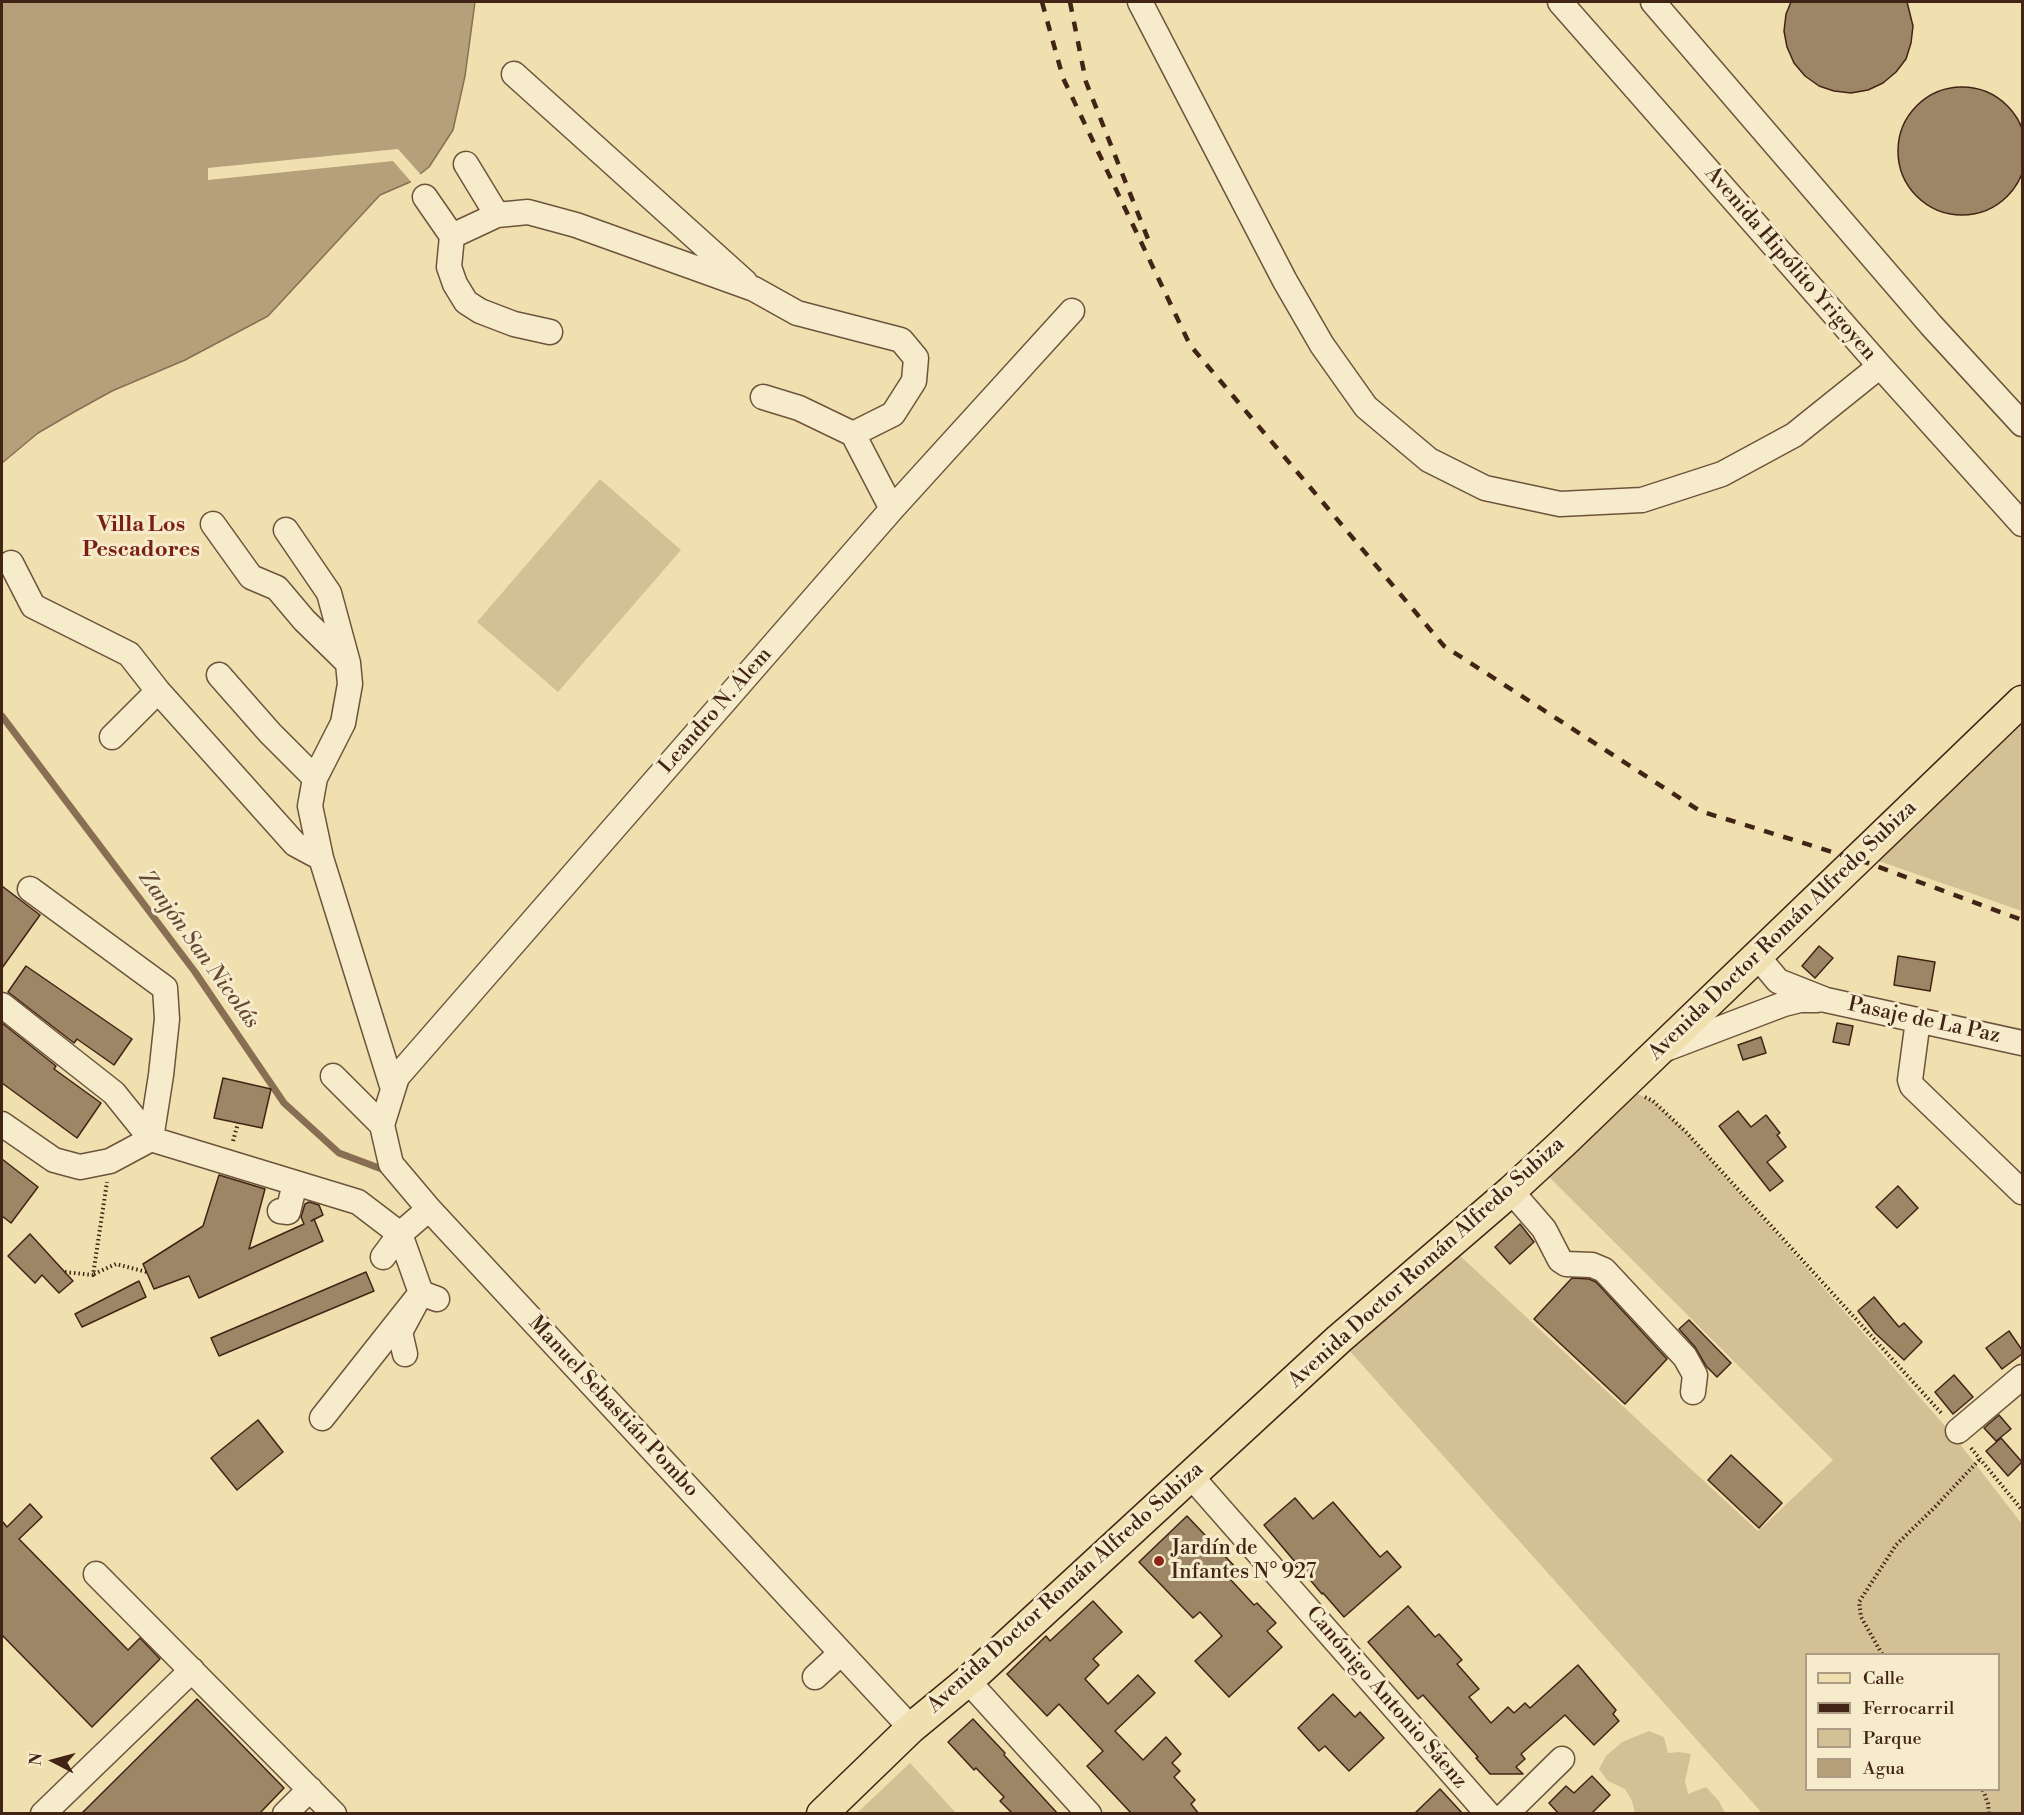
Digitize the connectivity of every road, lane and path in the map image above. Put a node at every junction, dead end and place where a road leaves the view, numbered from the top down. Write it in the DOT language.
graph roads {
  1 [pos="1140,2"];
  2 [pos="1560,2"];
  3 [pos="1653,2"];
  4 [pos="514,74"];
  5 [pos="466,164"];
  6 [pos="425,197"];
  7 [pos="497,215"];
  8 [pos="452,236"];
  9 [pos="754,289"];
  10 [pos="1072,311"];
  11 [pos="550,332"];
  12 [pos="1880,366"];
  13 [pos="763,398"];
  14 [pos="2022,424"];
  15 [pos="853,434"];
  16 [pos="892,509"];
  17 [pos="213,524"];
  18 [pos="2022,524"];
  19 [pos="286,530"];
  20 [pos="11,562"];
  21 [pos="348,663"];
  22 [pos="219,675"];
  23 [pos="158,691"];
  24 [pos="2022,701"];
  25 [pos="112,737"];
  26 [pos="315,778"];
  27 [pos="321,858"];
  28 [pos="30,889"];
  29 [pos="1756,956"];
  30 [pos="1826,1000"];
  31 [pos="2,1005"];
  32 [pos="1918,1020"];
  33 [pos="2022,1043"];
  34 [pos="1655,1053"];
  35 [pos="333,1076"];
  36 [pos="1626,1081"];
  37 [pos="393,1089"];
  38 [pos="2,1124"];
  39 [pos="382,1125"];
  40 [pos="151,1139"];
  41 [pos="110,1161"];
  42 [pos="295,1183"];
  43 [pos="2018,1183"];
  44 [pos="1511,1191"];
  45 [pos="429,1209"];
  46 [pos="280,1210"];
  47 [pos="400,1234"];
  48 [pos="383,1257"];
  49 [pos="65,1272"];
  50 [pos="147,1272"];
  51 [pos="93,1275"];
  52 [pos="429,1296"];
  53 [pos="405,1354"];
  54 [pos="2022,1377"];
  55 [pos="1693,1392"];
  56 [pos="322,1418"];
  57 [pos="1958,1431"];
  58 [pos="1980,1459"];
  59 [pos="1190,1475"];
  60 [pos="2022,1510"];
  61 [pos="96,1574"];
  62 [pos="841,1653"];
  63 [pos="1880,1653"];
  64 [pos="192,1670"];
  65 [pos="815,1677"];
  66 [pos="968,1681"];
  67 [pos="911,1728"];
  68 [pos="1562,1760"];
  69 [pos="310,1789"];
  70 [pos="1983,1791"];
  71 [pos="43,1814"];
  72 [pos="285,1814"];
  73 [pos="334,1814"];
  74 [pos="822,1814"];
  75 [pos="1089,1814"];
  76 [pos="1488,1814"];
  77 [pos="1506,1814"];
  78 [pos="1989,1814"];
  1 -- 12 [label="street"];
  2 -- 12 [label="street, Avenida Hipólito Yrigoyen"];
  3 -- 14 [label="street"];
  4 -- 9 [label="street"];
  5 -- 7 [label="street"];
  6 -- 8 [label="street"];
  7 -- 8 [label="street"];
  7 -- 9 [label="street"];
  8 -- 11 [label="street"];
  9 -- 15 [label="street"];
  10 -- 16 [label="street, Leandro N. Alem"];
  12 -- 18 [label="street, Avenida Hipólito Yrigoyen"];
  13 -- 15 [label="street"];
  15 -- 16 [label="street"];
  16 -- 37 [label="street, Leandro N. Alem"];
  17 -- 21 [label="street"];
  19 -- 21 [label="street"];
  20 -- 23 [label="street"];
  21 -- 26 [label="street"];
  22 -- 26 [label="street"];
  23 -- 25 [label="street"];
  23 -- 27 [label="street"];
  24 -- 29 [label="main road, Avenida Doctor Román Alfredo Subiza"];
  26 -- 27 [label="street"];
  27 -- 37 [label="street"];
  28 -- 40 [label="street"];
  29 -- 30 [label="street, Pasaje de La Paz"];
  29 -- 34 [label="main road, Avenida Doctor Román Alfredo Subiza"];
  30 -- 32 [label="street, Pasaje de La Paz"];
  30 -- 34 [label="street, Pasaje de La Paz"];
  31 -- 40 [label="street"];
  32 -- 33 [label="street, Pasaje de La Paz"];
  32 -- 43 [label="street"];
  34 -- 36 [label="main road, Avenida Doctor Román Alfredo Subiza"];
  35 -- 39 [label="street"];
  36 -- 44 [label="main road, Avenida Doctor Román Alfredo Subiza"];
  36 -- 57 [label="path"];
  37 -- 39 [label="street, Leandro N. Alem"];
  38 -- 41 [label="street"];
  39 -- 45 [label="street, Manuel Sebastián Pombo"];
  40 -- 41 [label="street"];
  40 -- 42 [label="street"];
  41 -- 51 [label="path"];
  42 -- 46 [label="street"];
  42 -- 47 [label="street"];
  44 -- 55 [label="street"];
  44 -- 59 [label="main road, Avenida Doctor Román Alfredo Subiza"];
  45 -- 47 [label="street"];
  45 -- 62 [label="street, Manuel Sebastián Pombo"];
  47 -- 48 [label="street"];
  47 -- 52 [label="street"];
  49 -- 51 [label="path"];
  50 -- 51 [label="path"];
  52 -- 53 [label="street"];
  52 -- 56 [label="street"];
  54 -- 57 [label="street"];
  57 -- 58 [label="path"];
  58 -- 60 [label="path"];
  58 -- 63 [label="path"];
  59 -- 66 [label="main road, Avenida Doctor Román Alfredo Subiza"];
  59 -- 76 [label="street, Canónigo Antonio Sáenz"];
  61 -- 64 [label="street"];
  62 -- 65 [label="street"];
  62 -- 67 [label="street, Manuel Sebastián Pombo"];
  64 -- 69 [label="street"];
  64 -- 71 [label="street"];
  66 -- 67 [label="main road, Avenida Doctor Román Alfredo Subiza"];
  66 -- 75 [label="street"];
  67 -- 74 [label="main road, Avenida Doctor Román Alfredo Subiza"];
  68 -- 77 [label="street"];
  69 -- 72 [label="street"];
  69 -- 73 [label="street"];
  70 -- 78 [label="path"];
}
